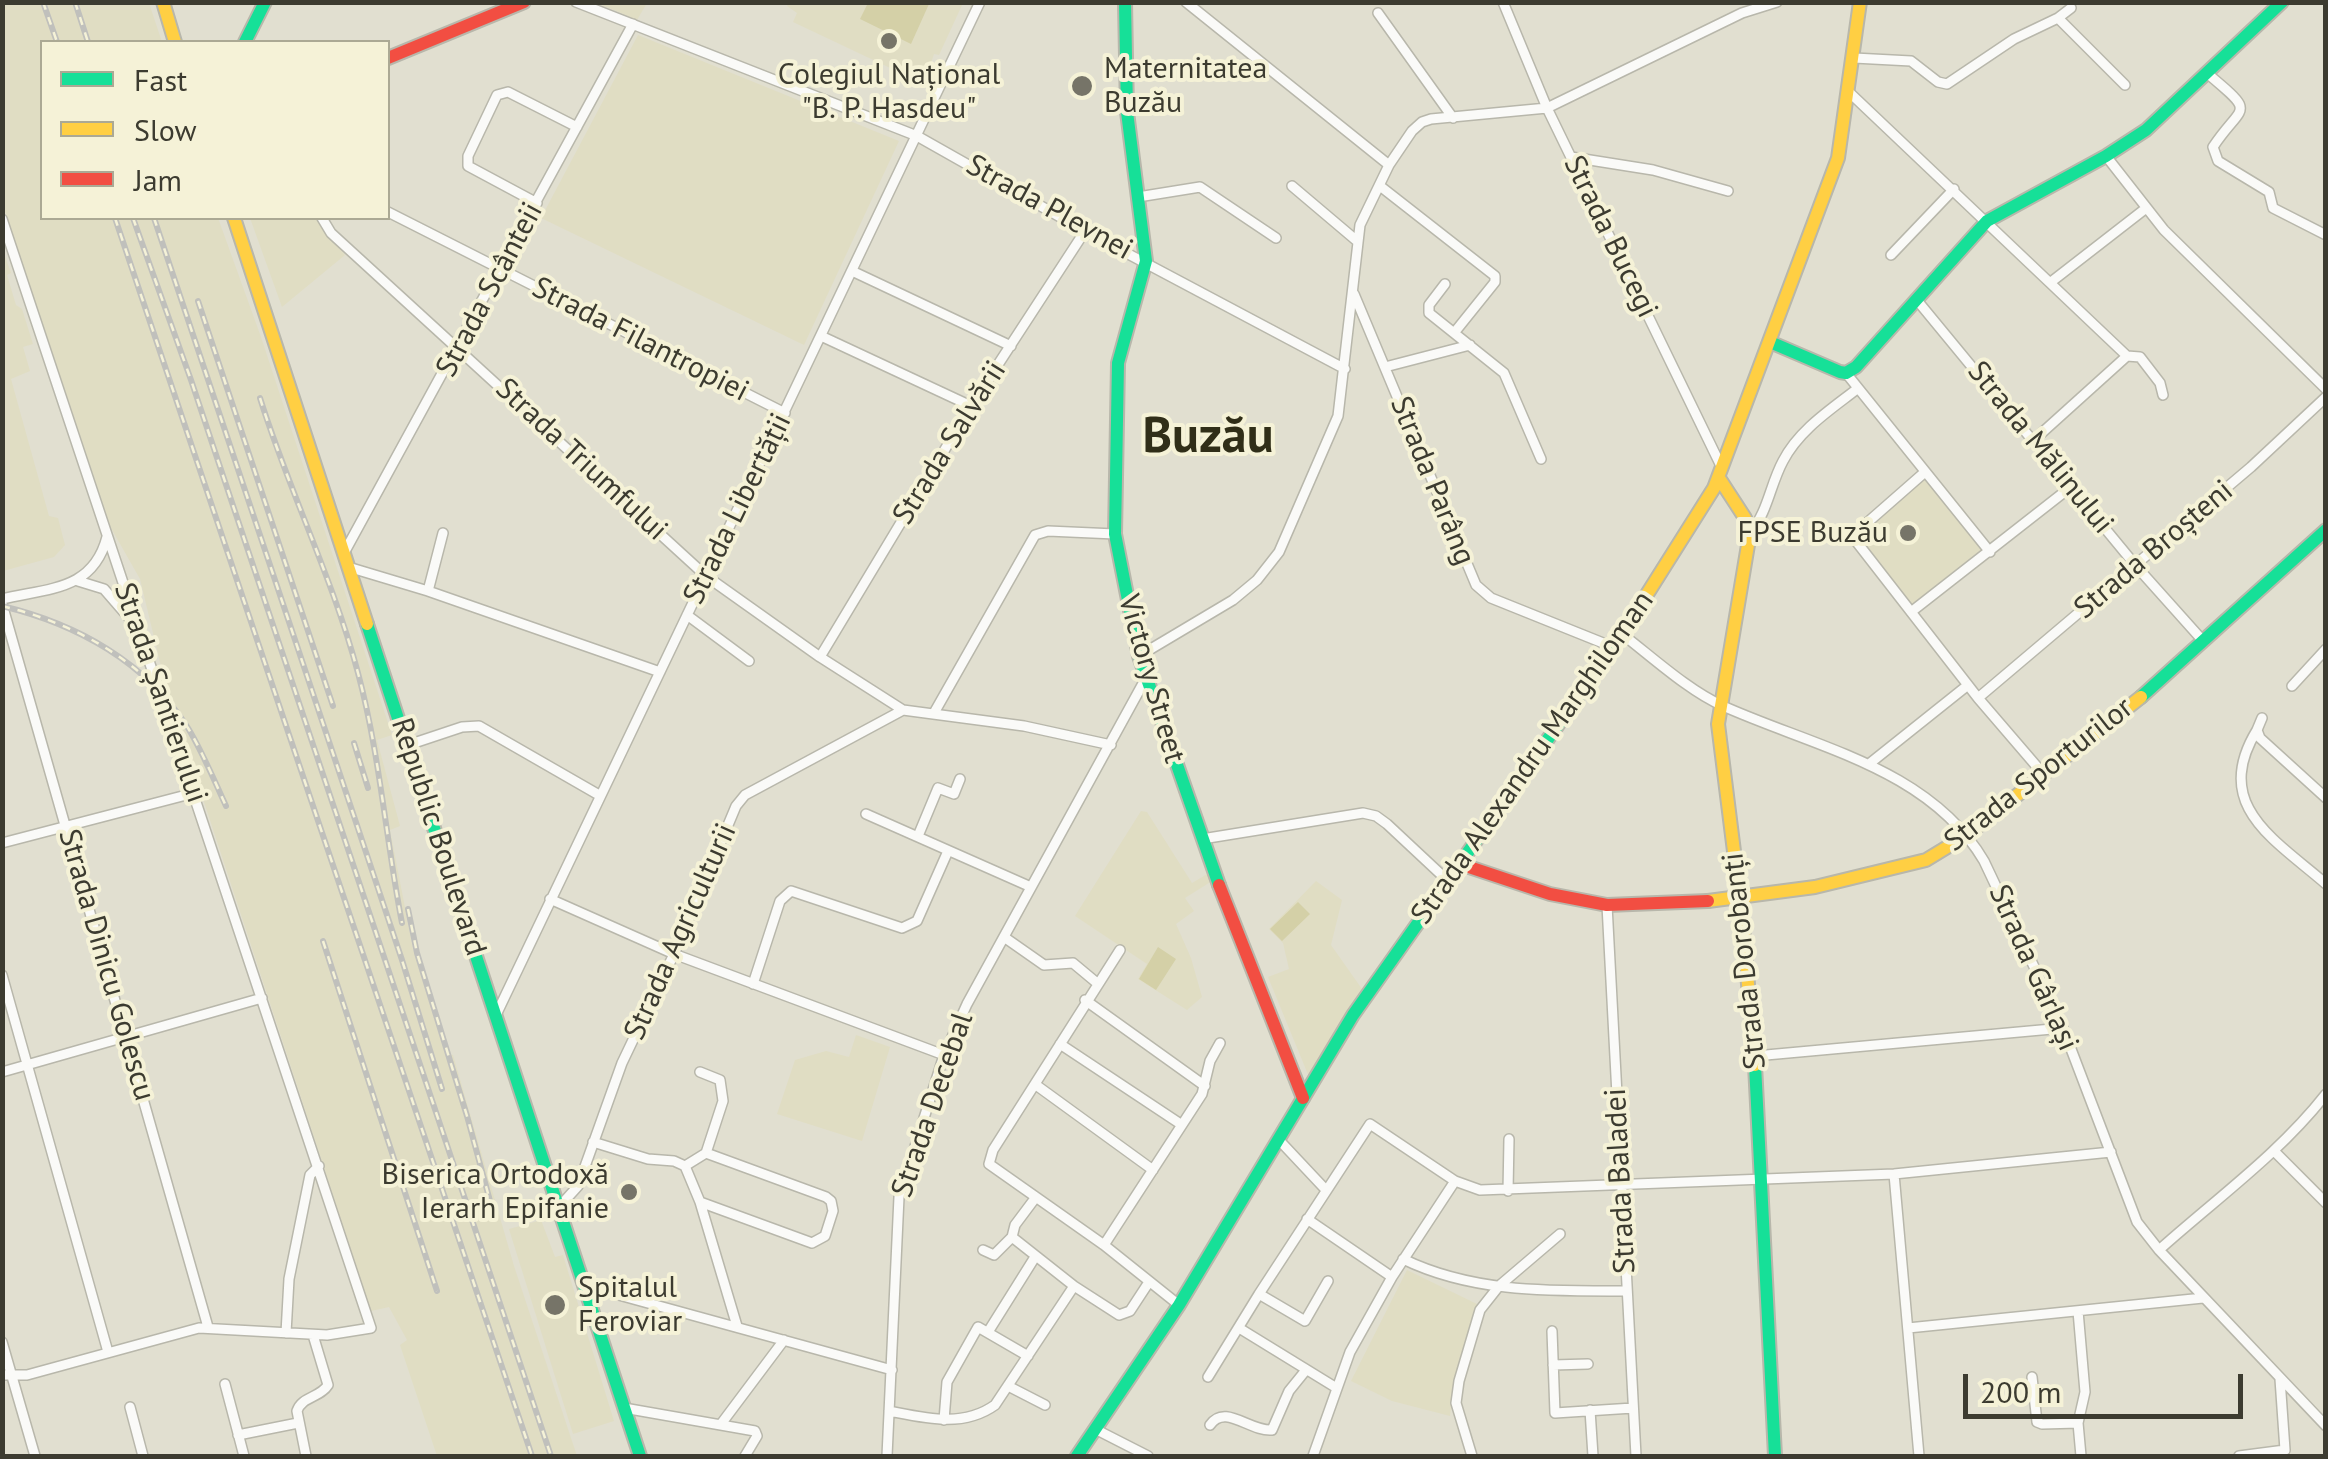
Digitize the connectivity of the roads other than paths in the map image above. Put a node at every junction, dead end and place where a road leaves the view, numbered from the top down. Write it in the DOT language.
graph roads {
  1 [pos="163,2"];
  2 [pos="264,2"];
  3 [pos="524,2"];
  4 [pos="576,2"];
  5 [pos="980,2"];
  6 [pos="1126,2"];
  7 [pos="1186,2"];
  8 [pos="1503,2"];
  9 [pos="1777,2"];
  10 [pos="1860,2"];
  11 [pos="2282,2"];
  12 [pos="2072,8"];
  13 [pos="1378,13"];
  14 [pos="2058,18"];
  15 [pos="633,24"];
  16 [pos="175,40"];
  17 [pos="246,40"];
  18 [pos="390,57"];
  19 [pos="1854,58"];
  20 [pos="2208,74"];
  21 [pos="2126,86"];
  22 [pos="1850,92"];
  23 [pos="1547,108"];
  24 [pos="1453,118"];
  25 [pos="577,128"];
  26 [pos="918,136"];
  27 [pos="2106,156"];
  28 [pos="1571,157"];
  29 [pos="1389,165"];
  30 [pos="1292,186"];
  31 [pos="1380,186"];
  32 [pos="1954,189"];
  33 [pos="1728,191"];
  34 [pos="1138,196"];
  35 [pos="537,203"];
  36 [pos="2145,209"];
  37 [pos="390,213"];
  38 [pos="2,219"];
  39 [pos="235,220"];
  40 [pos="323,221"];
  41 [pos="1988,221"];
  42 [pos="1085,231"];
  43 [pos="2326,235"];
  44 [pos="1276,238"];
  45 [pos="1357,241"];
  46 [pos="1891,255"];
  47 [pos="1146,261"];
  48 [pos="501,270"];
  49 [pos="852,271"];
  50 [pos="2051,282"];
  51 [pos="1445,284"];
  52 [pos="1354,292"];
  53 [pos="1916,299"];
  54 [pos="1454,333"];
  55 [pos="821,336"];
  56 [pos="1770,342"];
  57 [pos="1470,345"];
  58 [pos="1011,346"];
  59 [pos="459,347"];
  60 [pos="2127,356"];
  61 [pos="1386,367"];
  62 [pos="1345,368"];
  63 [pos="1846,373"];
  64 [pos="1857,389"];
  65 [pos="2326,389"];
  66 [pos="2163,395"];
  67 [pos="2326,397"];
  68 [pos="971,406"];
  69 [pos="785,413"];
  70 [pos="2035,439"];
  71 [pos="1541,459"];
  72 [pos="1924,472"];
  73 [pos="1720,473"];
  74 [pos="2072,486"];
  75 [pos="2326,530"];
  76 [pos="443,533"];
  77 [pos="1114,534"];
  78 [pos="1750,534"];
  79 [pos="108,535"];
  80 [pos="1990,552"];
  81 [pos="346,560"];
  82 [pos="2136,566"];
  83 [pos="706,576"];
  84 [pos="78,582"];
  85 [pos="428,590"];
  86 [pos="2,601"];
  87 [pos="1912,612"];
  88 [pos="687,615"];
  89 [pos="138,631"];
  90 [pos="1622,634"];
  91 [pos="2204,642"];
  92 [pos="1613,647"];
  93 [pos="2326,650"];
  94 [pos="1138,656"];
  95 [pos="820,657"];
  96 [pos="749,661"];
  97 [pos="660,672"];
  98 [pos="1146,678"];
  99 [pos="1968,685"];
  100 [pos="2292,686"];
  101 [pos="1978,698"];
  102 [pos="1719,704"];
  103 [pos="903,710"];
  104 [pos="934,714"];
  105 [pos="2262,718"];
  106 [pos="2257,730"];
  107 [pos="408,745"];
  108 [pos="1111,745"];
  109 [pos="1869,764"];
  110 [pos="2044,776"];
  111 [pos="960,780"];
  112 [pos="194,793"];
  113 [pos="599,795"];
  114 [pos="2326,798"];
  115 [pos="866,814"];
  116 [pos="68,826"];
  117 [pos="918,836"];
  118 [pos="1967,836"];
  119 [pos="1202,839"];
  120 [pos="2,843"];
  121 [pos="948,851"];
  122 [pos="1460,864"];
  123 [pos="1448,880"];
  124 [pos="2326,884"];
  125 [pos="1031,887"];
  126 [pos="1740,898"];
  127 [pos="550,899"];
  128 [pos="1608,905"];
  129 [pos="1004,937"];
  130 [pos="1120,950"];
  131 [pos="674,954"];
  132 [pos="2,974"];
  133 [pos="1097,983"];
  134 [pos="753,984"];
  135 [pos="262,998"];
  136 [pos="1086,1000"];
  137 [pos="496,1016"];
  138 [pos="2063,1028"];
  139 [pos="126,1037"];
  140 [pos="1220,1043"];
  141 [pos="1060,1044"];
  142 [pos="944,1055"];
  143 [pos="1755,1056"];
  144 [pos="28,1065"];
  145 [pos="2,1072"];
  146 [pos="700,1072"];
  147 [pos="1036,1085"];
  148 [pos="1205,1086"];
  149 [pos="2326,1094"];
  150 [pos="1304,1098"];
  151 [pos="1182,1125"];
  152 [pos="1509,1138"];
  153 [pos="1278,1140"];
  154 [pos="592,1142"];
  155 [pos="2111,1152"];
  156 [pos="2275,1152"];
  157 [pos="706,1153"];
  158 [pos="318,1166"];
  159 [pos="685,1166"];
  160 [pos="1153,1170"];
  161 [pos="1894,1174"];
  162 [pos="1762,1180"];
  163 [pos="1455,1181"];
  164 [pos="1621,1187"];
  165 [pos="1326,1190"];
  166 [pos="1508,1192"];
  167 [pos="1036,1197"];
  168 [pos="700,1202"];
  169 [pos="2326,1203"];
  170 [pos="560,1207"];
  171 [pos="1306,1219"];
  172 [pos="1560,1234"];
  173 [pos="1012,1238"];
  174 [pos="1104,1246"];
  175 [pos="983,1250"];
  176 [pos="2158,1250"];
  177 [pos="1034,1257"];
  178 [pos="1403,1260"];
  179 [pos="1392,1277"];
  180 [pos="1328,1281"];
  181 [pos="1149,1282"];
  182 [pos="586,1286"];
  183 [pos="1074,1286"];
  184 [pos="1499,1286"];
  185 [pos="1626,1291"];
  186 [pos="1259,1294"];
  187 [pos="2203,1298"];
  188 [pos="1179,1305"];
  189 [pos="2078,1311"];
  190 [pos="737,1326"];
  191 [pos="208,1327"];
  192 [pos="1239,1328"];
  193 [pos="1908,1328"];
  194 [pos="1552,1331"];
  195 [pos="988,1332"];
  196 [pos="286,1333"];
  197 [pos="313,1335"];
  198 [pos="784,1340"];
  199 [pos="2,1342"];
  200 [pos="108,1352"];
  201 [pos="1028,1356"];
  202 [pos="1588,1364"];
  203 [pos="1553,1365"];
  204 [pos="892,1370"];
  205 [pos="1306,1370"];
  206 [pos="7,1376"];
  207 [pos="1208,1377"];
  208 [pos="2032,1377"];
  209 [pos="2280,1379"];
  210 [pos="226,1384"];
  211 [pos="1008,1386"];
  212 [pos="1335,1387"];
  213 [pos="1045,1405"];
  214 [pos="130,1407"];
  215 [pos="624,1408"];
  216 [pos="1633,1408"];
  217 [pos="1590,1410"];
  218 [pos="890,1411"];
  219 [pos="944,1420"];
  220 [pos="298,1423"];
  221 [pos="721,1424"];
  222 [pos="2078,1424"];
  223 [pos="1210,1426"];
  224 [pos="2326,1426"];
  225 [pos="1096,1429"];
  226 [pos="238,1435"];
  227 [pos="35,1456"];
  228 [pos="143,1456"];
  229 [pos="244,1456"];
  230 [pos="306,1456"];
  231 [pos="640,1456"];
  232 [pos="745,1456"];
  233 [pos="887,1456"];
  234 [pos="1077,1456"];
  235 [pos="1148,1456"];
  236 [pos="1313,1456"];
  237 [pos="1472,1456"];
  238 [pos="1593,1456"];
  239 [pos="1636,1456"];
  240 [pos="1774,1456"];
  241 [pos="1919,1456"];
  242 [pos="2081,1456"];
  243 [pos="2239,1456"];
  1 -- 16 [label="main road"];
  2 -- 17 [label="main road"];
  3 -- 18 [label="main road"];
  4 -- 15 [label="street, Strada Plevnei"];
  5 -- 26 [label="street, Strada Libertății"];
  6 -- 34 [label="main road, Victory Street"];
  7 -- 29 [label="street"];
  8 -- 23 [label="street, Strada Bucegi"];
  9 -- 23 [label="street"];
  10 -- 19 [label="main road, Strada Alexandru Marghiloman"];
  11 -- 20 [label="main road"];
  12 -- 14 [label="street"];
  13 -- 24 [label="street"];
  14 -- 19 [label="street"];
  14 -- 21 [label="street"];
  15 -- 25 [label="street, Strada Scânteii"];
  15 -- 26 [label="street, Strada Plevnei"];
  19 -- 22 [label="main road, Strada Alexandru Marghiloman"];
  20 -- 27 [label="main road"];
  20 -- 43 [label="street"];
  22 -- 32 [label="street"];
  22 -- 56 [label="main road, Strada Alexandru Marghiloman"];
  23 -- 24 [label="street"];
  23 -- 28 [label="street, Strada Bucegi"];
  24 -- 29 [label="street"];
  25 -- 35 [label="street, Strada Scânteii"];
  25 -- 35 [label="street"];
  26 -- 42 [label="street, Strada Plevnei"];
  26 -- 49 [label="street, Strada Libertății"];
  27 -- 36 [label="street"];
  27 -- 41 [label="main road"];
  28 -- 33 [label="street"];
  28 -- 73 [label="street, Strada Bucegi"];
  29 -- 31 [label="street"];
  30 -- 45 [label="street"];
  31 -- 45 [label="street"];
  31 -- 54 [label="street"];
  32 -- 41 [label="street"];
  32 -- 46 [label="street"];
  34 -- 44 [label="street"];
  34 -- 47 [label="main road, Victory Street"];
  35 -- 48 [label="street, Strada Scânteii"];
  36 -- 50 [label="street"];
  36 -- 65 [label="street"];
  37 -- 48 [label="street, Strada Filantropiei"];
  38 -- 79 [label="street, Strada Șantierului"];
  39 -- 81 [label="main road, Republic Boulevard"];
  40 -- 59 [label="street, Strada Triumfului"];
  41 -- 50 [label="street"];
  41 -- 53 [label="main road"];
  42 -- 47 [label="street, Strada Plevnei"];
  42 -- 58 [label="street, Strada Salvării"];
  45 -- 52 [label="street"];
  47 -- 62 [label="street, Strada Plevnei"];
  47 -- 77 [label="main road, Victory Street"];
  48 -- 59 [label="street, Strada Scânteii"];
  48 -- 69 [label="street, Strada Filantropiei"];
  49 -- 55 [label="street, Strada Libertății"];
  49 -- 58 [label="street"];
  50 -- 60 [label="street"];
  51 -- 54 [label="street"];
  52 -- 61 [label="street, Strada Parâng"];
  52 -- 62 [label="street"];
  53 -- 63 [label="main road"];
  53 -- 70 [label="street, Strada Mălinului"];
  54 -- 57 [label="street"];
  55 -- 68 [label="street"];
  55 -- 69 [label="street, Strada Libertății"];
  56 -- 63 [label="main road"];
  56 -- 73 [label="main road, Strada Alexandru Marghiloman"];
  57 -- 61 [label="street"];
  57 -- 71 [label="street"];
  58 -- 68 [label="street, Strada Salvării"];
  59 -- 81 [label="street, Strada Scânteii"];
  59 -- 83 [label="street, Strada Triumfului"];
  60 -- 66 [label="street"];
  60 -- 70 [label="street"];
  61 -- 92 [label="street, Strada Parâng"];
  62 -- 94 [label="street"];
  63 -- 64 [label="street"];
  64 -- 72 [label="street"];
  64 -- 78 [label="street"];
  67 -- 82 [label="street, Strada Broșteni"];
  68 -- 95 [label="street, Strada Salvării"];
  69 -- 83 [label="street, Strada Libertății"];
  70 -- 74 [label="street, Strada Mălinului"];
  72 -- 80 [label="street"];
  72 -- 87 [label="street"];
  73 -- 78 [label="main road"];
  73 -- 90 [label="main road, Strada Alexandru Marghiloman"];
  74 -- 80 [label="street"];
  74 -- 82 [label="street, Strada Mălinului"];
  75 -- 91 [label="main road, Strada Sporturilor"];
  76 -- 85 [label="street"];
  77 -- 94 [label="main road, Victory Street"];
  77 -- 104 [label="street"];
  78 -- 102 [label="main road, Strada Dorobanți"];
  79 -- 84 [label="street"];
  79 -- 89 [label="street, Strada Șantierului"];
  80 -- 87 [label="street"];
  81 -- 85 [label="street"];
  81 -- 107 [label="main road, Republic Boulevard"];
  82 -- 91 [label="street, Strada Mălinului"];
  82 -- 101 [label="street, Strada Broșteni"];
  83 -- 88 [label="street, Strada Libertății"];
  83 -- 95 [label="street, Strada Triumfului"];
  84 -- 86 [label="street"];
  84 -- 89 [label="street"];
  85 -- 97 [label="street"];
  86 -- 116 [label="street, Strada Dinicu Golescu"];
  87 -- 99 [label="street"];
  88 -- 96 [label="street"];
  88 -- 97 [label="street, Strada Libertății"];
  89 -- 112 [label="street, Strada Șantierului"];
  90 -- 92 [label="main road, Strada Alexandru Marghiloman"];
  90 -- 102 [label="street, Strada Gârlași"];
  91 -- 110 [label="main road, Strada Sporturilor"];
  92 -- 122 [label="main road, Strada Alexandru Marghiloman"];
  93 -- 100 [label="street"];
  94 -- 98 [label="main road, Victory Street"];
  95 -- 103 [label="street, Strada Triumfului"];
  97 -- 113 [label="street, Strada Libertății"];
  98 -- 108 [label="street, Strada Decebal"];
  98 -- 119 [label="main road, Victory Street"];
  99 -- 101 [label="street"];
  99 -- 109 [label="street"];
  101 -- 110 [label="street"];
  102 -- 109 [label="street, Strada Gârlași"];
  102 -- 126 [label="main road, Strada Dorobanți"];
  103 -- 104 [label="street"];
  103 -- 131 [label="street, Strada Agriculturii"];
  104 -- 108 [label="street"];
  105 -- 106 [label="street"];
  106 -- 114 [label="street"];
  106 -- 124 [label="street"];
  107 -- 113 [label="street"];
  107 -- 137 [label="main road, Republic Boulevard"];
  108 -- 125 [label="street, Strada Decebal"];
  109 -- 118 [label="street, Strada Gârlași"];
  110 -- 118 [label="main road, Strada Sporturilor"];
  111 -- 117 [label="street"];
  112 -- 116 [label="street"];
  112 -- 135 [label="street, Strada Șantierului"];
  113 -- 127 [label="street, Strada Libertății"];
  115 -- 117 [label="street"];
  116 -- 120 [label="street"];
  116 -- 139 [label="street, Strada Dinicu Golescu"];
  117 -- 121 [label="street"];
  118 -- 126 [label="main road, Strada Sporturilor"];
  118 -- 138 [label="street, Strada Gârlași"];
  119 -- 123 [label="street"];
  119 -- 150 [label="main road, Victory Street"];
  121 -- 125 [label="street"];
  121 -- 134 [label="street"];
  122 -- 123 [label="main road, Strada Alexandru Marghiloman"];
  122 -- 128 [label="main road, Strada Sporturilor"];
  123 -- 150 [label="main road, Strada Alexandru Marghiloman"];
  125 -- 129 [label="street, Strada Decebal"];
  126 -- 128 [label="main road, Strada Sporturilor"];
  126 -- 143 [label="main road, Strada Dorobanți"];
  127 -- 131 [label="street"];
  127 -- 137 [label="street, Strada Libertății"];
  128 -- 164 [label="street, Strada Baladei"];
  129 -- 133 [label="street"];
  129 -- 142 [label="street, Strada Decebal"];
  130 -- 133 [label="street"];
  131 -- 134 [label="street"];
  131 -- 154 [label="street, Strada Agriculturii"];
  132 -- 144 [label="street"];
  133 -- 136 [label="street"];
  134 -- 142 [label="street"];
  135 -- 139 [label="street"];
  135 -- 158 [label="street, Strada Șantierului"];
  136 -- 141 [label="street"];
  136 -- 148 [label="street"];
  137 -- 170 [label="main road, Republic Boulevard"];
  138 -- 143 [label="street"];
  138 -- 155 [label="street, Strada Gârlași"];
  139 -- 144 [label="street"];
  139 -- 191 [label="street, Strada Dinicu Golescu"];
  140 -- 148 [label="street"];
  141 -- 147 [label="street"];
  141 -- 151 [label="street"];
  142 -- 204 [label="street, Strada Decebal"];
  143 -- 162 [label="main road, Strada Dorobanți"];
  144 -- 145 [label="street"];
  144 -- 200 [label="street"];
  146 -- 157 [label="street"];
  147 -- 160 [label="street"];
  147 -- 167 [label="street"];
  148 -- 151 [label="street"];
  149 -- 156 [label="street"];
  150 -- 153 [label="main road, Strada Alexandru Marghiloman"];
  151 -- 160 [label="street"];
  152 -- 166 [label="street"];
  153 -- 165 [label="street"];
  153 -- 188 [label="main road, Strada Alexandru Marghiloman"];
  154 -- 159 [label="street"];
  154 -- 170 [label="street, Strada Agriculturii"];
  155 -- 161 [label="street"];
  155 -- 176 [label="street, Strada Gârlași"];
  156 -- 169 [label="street"];
  156 -- 176 [label="street"];
  157 -- 159 [label="street"];
  157 -- 168 [label="street"];
  158 -- 196 [label="street"];
  158 -- 197 [label="street, Strada Șantierului"];
  159 -- 168 [label="street"];
  160 -- 174 [label="street"];
  161 -- 162 [label="street"];
  161 -- 193 [label="street"];
  162 -- 164 [label="street"];
  162 -- 240 [label="main road, Strada Dorobanți"];
  163 -- 165 [label="street"];
  163 -- 166 [label="street"];
  163 -- 178 [label="street"];
  164 -- 166 [label="street"];
  164 -- 185 [label="street, Strada Baladei"];
  165 -- 171 [label="street"];
  167 -- 173 [label="street"];
  167 -- 174 [label="street"];
  168 -- 190 [label="street"];
  170 -- 182 [label="main road, Republic Boulevard"];
  171 -- 179 [label="street"];
  171 -- 186 [label="street"];
  172 -- 184 [label="street"];
  173 -- 175 [label="street"];
  173 -- 177 [label="street"];
  174 -- 181 [label="street"];
  176 -- 187 [label="street, Strada Gârlași"];
  177 -- 183 [label="street"];
  177 -- 195 [label="street"];
  178 -- 179 [label="street"];
  178 -- 184 [label="street"];
  179 -- 212 [label="street"];
  180 -- 186 [label="street"];
  181 -- 183 [label="street"];
  181 -- 188 [label="street"];
  182 -- 190 [label="street"];
  182 -- 215 [label="main road, Republic Boulevard"];
  183 -- 201 [label="street"];
  184 -- 185 [label="street"];
  184 -- 237 [label="street"];
  185 -- 216 [label="street, Strada Baladei"];
  186 -- 192 [label="street"];
  187 -- 189 [label="street"];
  187 -- 209 [label="street, Strada Gârlași"];
  188 -- 225 [label="main road, Strada Alexandru Marghiloman"];
  189 -- 193 [label="street"];
  189 -- 222 [label="street"];
  190 -- 198 [label="street"];
  191 -- 196 [label="street"];
  191 -- 200 [label="street"];
  192 -- 205 [label="street"];
  192 -- 207 [label="street"];
  193 -- 241 [label="street"];
  194 -- 203 [label="street"];
  195 -- 201 [label="street"];
  195 -- 219 [label="street"];
  196 -- 197 [label="street"];
  197 -- 220 [label="street"];
  198 -- 204 [label="street"];
  198 -- 221 [label="street"];
  199 -- 206 [label="street"];
  200 -- 206 [label="street"];
  201 -- 211 [label="street"];
  202 -- 203 [label="street"];
  203 -- 217 [label="street"];
  204 -- 218 [label="street, Strada Decebal"];
  205 -- 212 [label="street"];
  205 -- 223 [label="street"];
  206 -- 227 [label="street"];
  208 -- 222 [label="street"];
  209 -- 224 [label="street, Strada Gârlași"];
  209 -- 243 [label="street"];
  210 -- 226 [label="street"];
  211 -- 213 [label="street"];
  211 -- 219 [label="street"];
  212 -- 236 [label="street"];
  214 -- 228 [label="street"];
  215 -- 221 [label="street"];
  215 -- 231 [label="main road, Republic Boulevard"];
  216 -- 217 [label="street"];
  216 -- 239 [label="street, Strada Baladei"];
  217 -- 238 [label="street"];
  218 -- 219 [label="street"];
  218 -- 233 [label="street, Strada Decebal"];
  220 -- 226 [label="street"];
  220 -- 230 [label="street"];
  221 -- 232 [label="street"];
  222 -- 242 [label="street"];
  225 -- 234 [label="main road, Strada Alexandru Marghiloman"];
  225 -- 235 [label="street"];
  226 -- 229 [label="street"];
}
